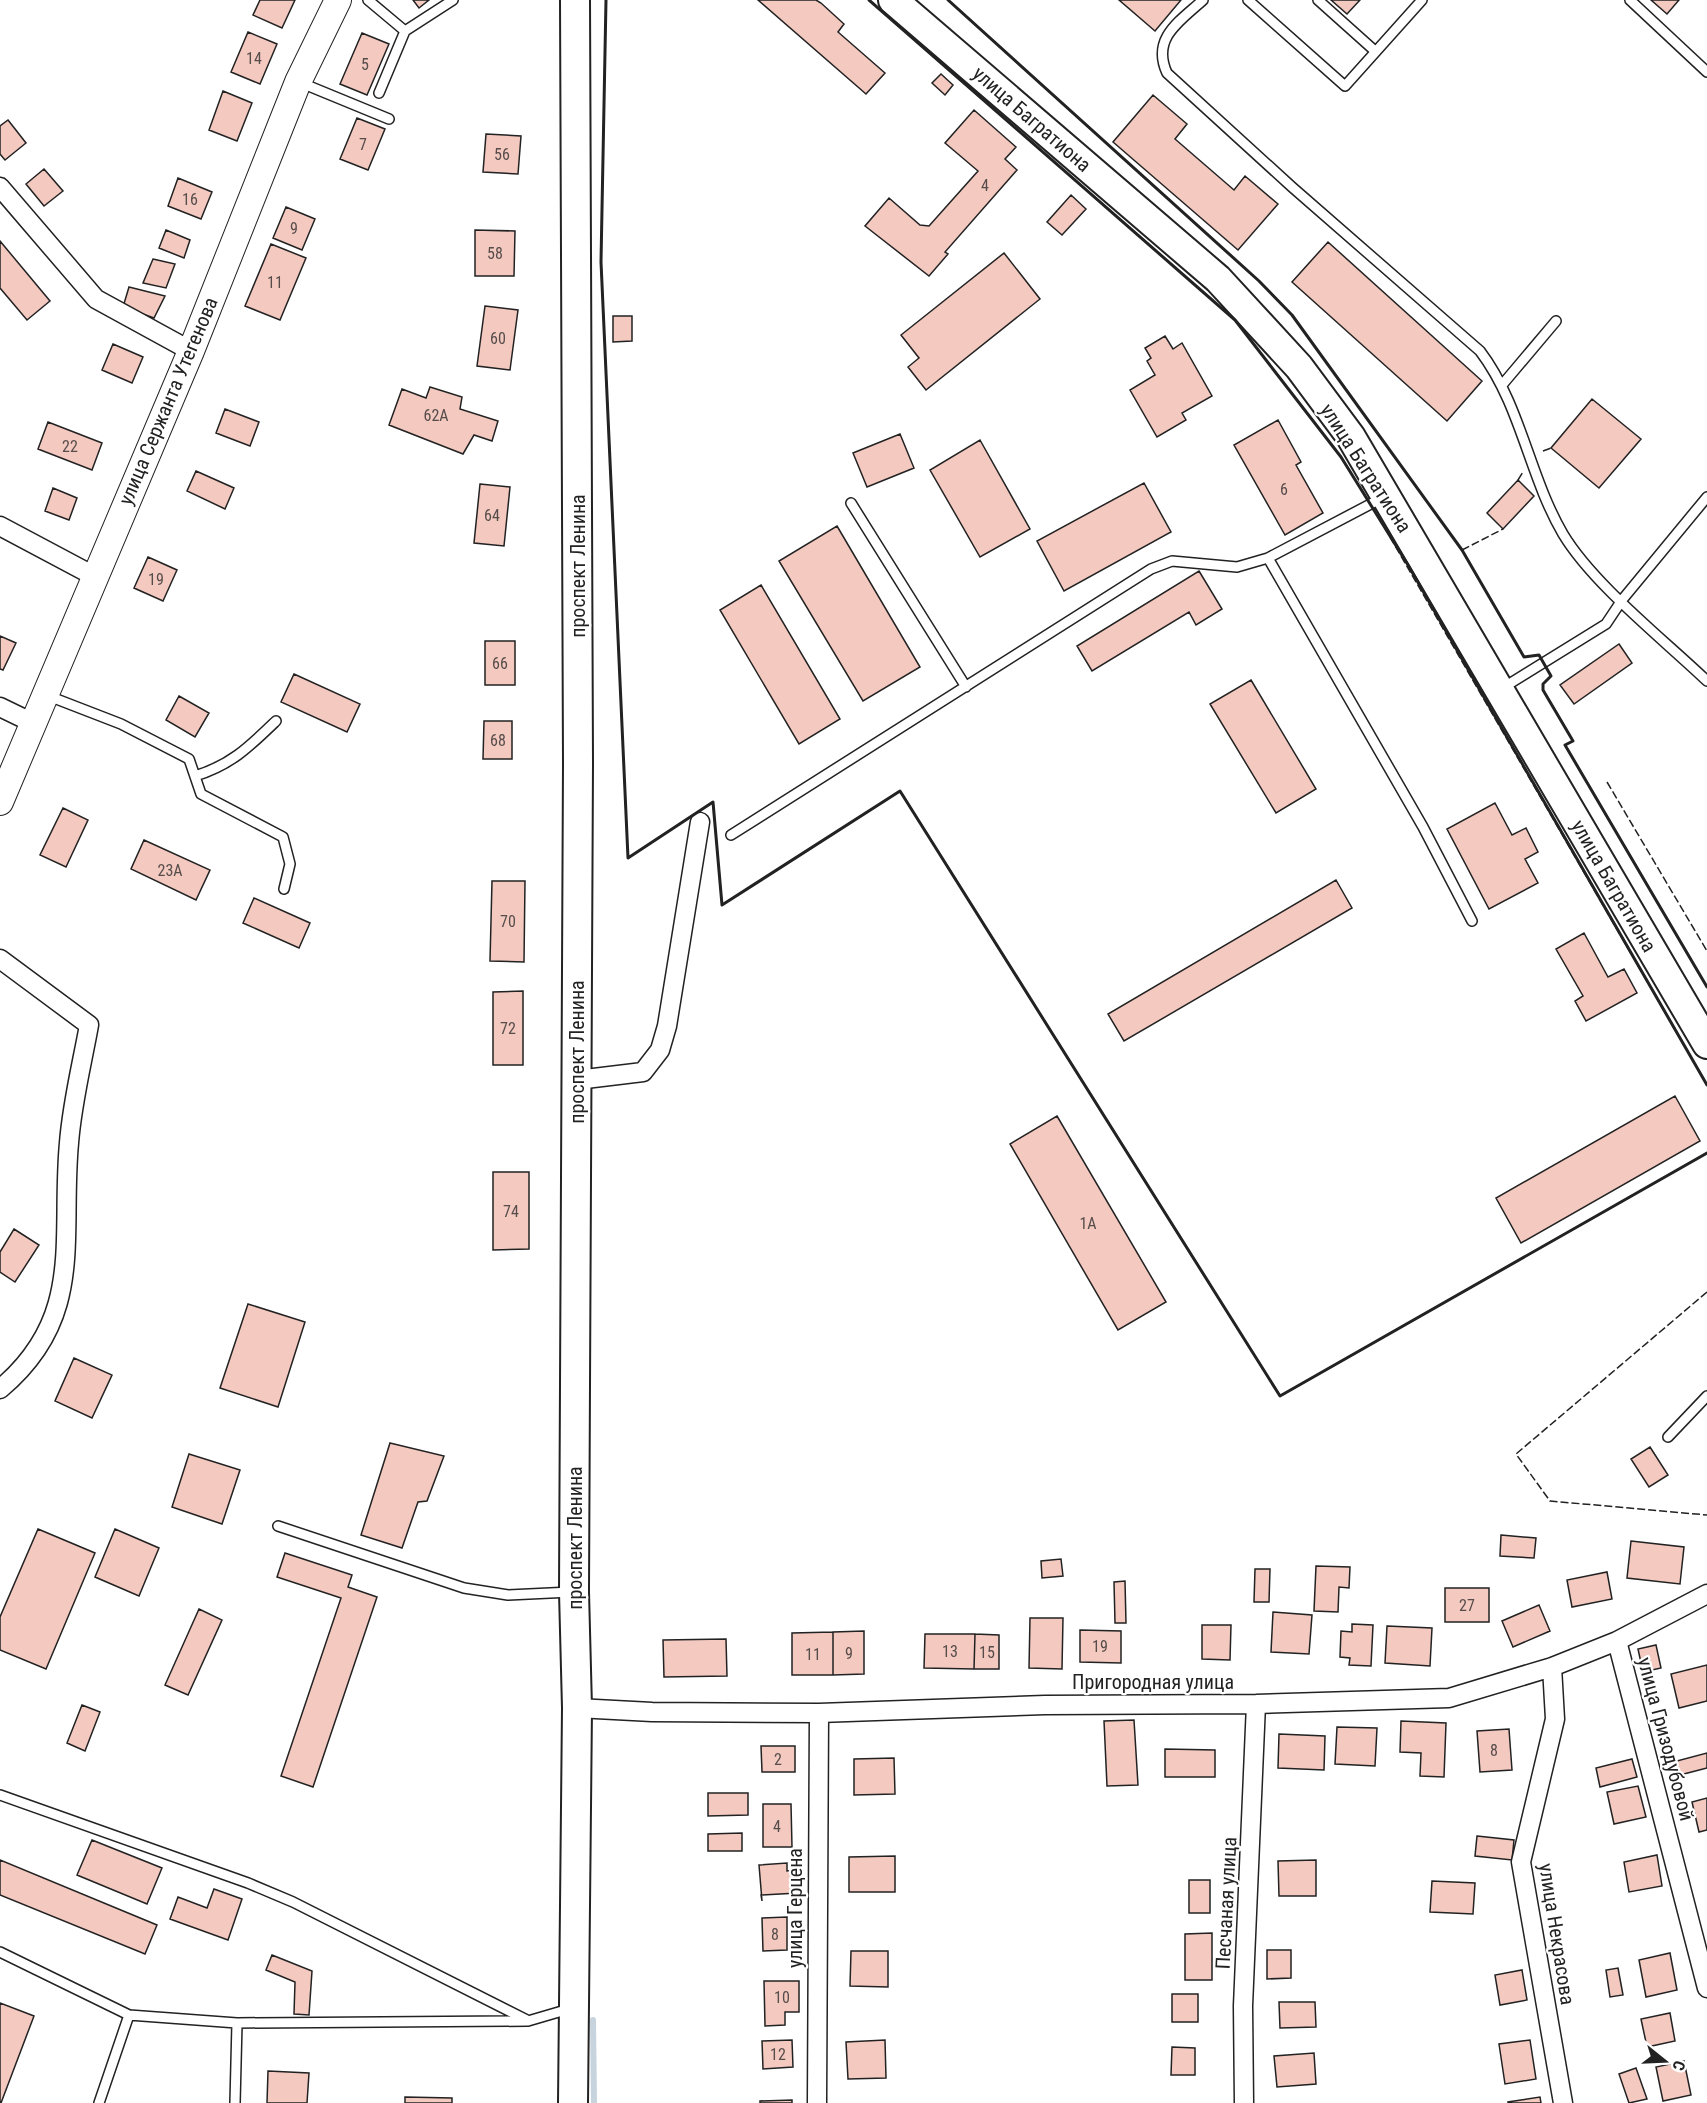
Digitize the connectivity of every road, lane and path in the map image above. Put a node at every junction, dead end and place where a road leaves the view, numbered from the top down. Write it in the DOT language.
graph roads {
  1 [pos="338,0"];
  2 [pos="368,0"];
  3 [pos="453,0"];
  4 [pos="575,0"];
  5 [pos="893,0"];
  6 [pos="1203,0"];
  7 [pos="1248,0"];
  8 [pos="1317,0"];
  9 [pos="1422,0"];
  10 [pos="1630,0"];
  11 [pos="405,31"];
  12 [pos="1375,51"];
  13 [pos="1707,72"];
  14 [pos="298,82"];
  15 [pos="379,93"];
  16 [pos="389,119"];
  17 [pos="0,187"];
  18 [pos="1556,321"];
  19 [pos="191,351"];
  20 [pos="1502,385"];
  21 [pos="1386,496"];
  22 [pos="1707,497"];
  23 [pos="851,503"];
  24 [pos="0,526"];
  25 [pos="1268,558"];
  26 [pos="94,576"];
  27 [pos="1622,600"];
  28 [pos="1707,681"];
  29 [pos="966,687"];
  30 [pos="1500,690"];
  31 [pos="46,695"];
  32 [pos="0,707"];
  33 [pos="276,722"];
  34 [pos="35,724"];
  35 [pos="195,776"];
  36 [pos="0,802"];
  37 [pos="700,822"];
  38 [pos="731,835"];
  39 [pos="284,889"];
  40 [pos="1472,921"];
  41 [pos="0,959"];
  42 [pos="1707,1044"];
  43 [pos="577,1080"];
  44 [pos="0,1389"];
  45 [pos="1707,1396"];
  46 [pos="1668,1437"];
  47 [pos="278,1526"];
  48 [pos="574,1592"];
  49 [pos="1707,1593"];
  50 [pos="1617,1641"];
  51 [pos="1552,1667"];
  52 [pos="1256,1704"];
  53 [pos="577,1708"];
  54 [pos="819,1713"];
  55 [pos="0,1795"];
  56 [pos="0,1952"];
  57 [pos="1707,1988"];
  58 [pos="573,2008"];
  59 [pos="129,2015"];
  60 [pos="528,2021"];
  61 [pos="237,2023"];
  62 [pos="99,2103"];
  63 [pos="235,2103"];
  64 [pos="573,2103"];
  65 [pos="817,2103"];
  66 [pos="1244,2103"];
  67 [pos="1563,2103"];
  1 -- 14 [label="main road, улица Сержанта Утегенова"];
  2 -- 11 [label="lane"];
  3 -- 11 [label="lane"];
  4 -- 43 [label="main road, проспект Ленина"];
  5 -- 21 [label="main road, улица Багратиона"];
  6 -- 20 [label="lane"];
  7 -- 12 [label="lane"];
  8 -- 12 [label="lane"];
  9 -- 12 [label="lane"];
  10 -- 13 [label="lane"];
  11 -- 15 [label="lane"];
  14 -- 16 [label="lane"];
  14 -- 19 [label="main road, улица Сержанта Утегенова"];
  17 -- 19 [label="street"];
  18 -- 20 [label="lane"];
  19 -- 26 [label="main road, улица Сержанта Утегенова"];
  20 -- 27 [label="lane"];
  21 -- 25 [label="lane"];
  21 -- 30 [label="main road, улица Багратиона"];
  22 -- 27 [label="lane"];
  23 -- 29 [label="lane"];
  24 -- 26 [label="street"];
  25 -- 29 [label="lane"];
  25 -- 40 [label="lane"];
  26 -- 31 [label="main road, улица Сержанта Утегенова"];
  27 -- 28 [label="lane"];
  27 -- 30 [label="lane"];
  29 -- 38 [label="lane"];
  30 -- 42 [label="main road, улица Багратиона"];
  31 -- 34 [label="main road, улица Сержанта Утегенова"];
  31 -- 35 [label="lane"];
  32 -- 34 [label="street"];
  33 -- 35 [label="lane"];
  34 -- 36 [label="main road, улица Сержанта Утегенова"];
  35 -- 39 [label="lane"];
  37 -- 43 [label="street"];
  41 -- 44 [label="street"];
  43 -- 48 [label="main road, проспект Ленина"];
  45 -- 46 [label="lane"];
  47 -- 48 [label="lane"];
  48 -- 53 [label="main road, проспект Ленина"];
  49 -- 50 [label="street, Пригородная улица"];
  50 -- 51 [label="street, Пригородная улица"];
  50 -- 57 [label="street, улица Гризодубовой"];
  51 -- 52 [label="street, Пригородная улица"];
  51 -- 67 [label="street, улица Некрасова"];
  52 -- 54 [label="street, Пригородная улица"];
  52 -- 66 [label="street, Песчаная улица"];
  53 -- 54 [label="street, Пригородная улица"];
  53 -- 58 [label="main road, проспект Ленина"];
  54 -- 65 [label="street, улица Герцена"];
  55 -- 60 [label="lane"];
  56 -- 59 [label="lane"];
  58 -- 60 [label="lane"];
  58 -- 64 [label="main road, проспект Ленина"];
  59 -- 61 [label="lane"];
  59 -- 62 [label="lane"];
  60 -- 61 [label="lane"];
  61 -- 63 [label="lane"];
}
